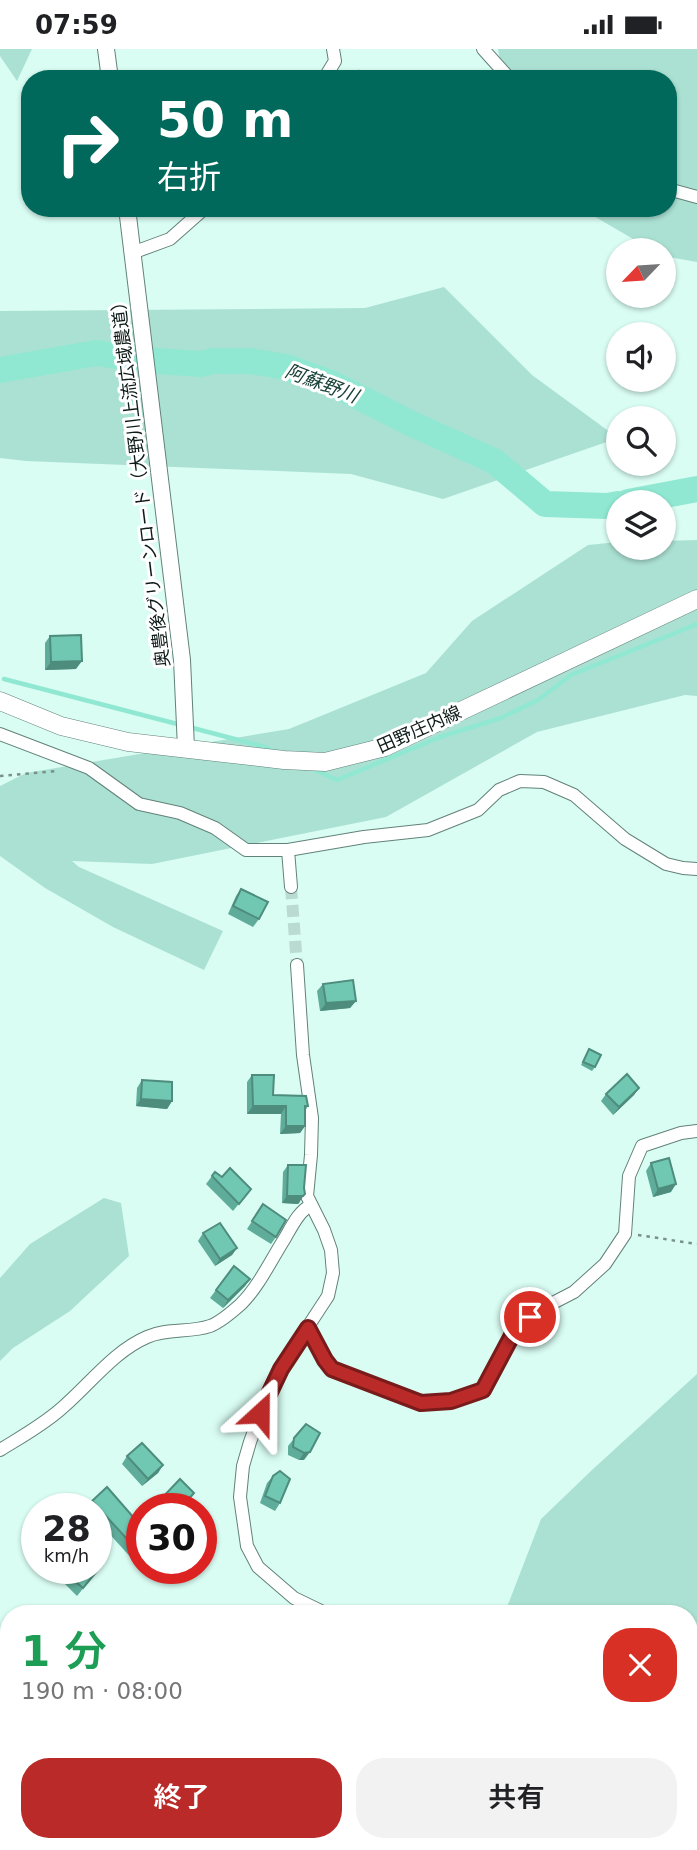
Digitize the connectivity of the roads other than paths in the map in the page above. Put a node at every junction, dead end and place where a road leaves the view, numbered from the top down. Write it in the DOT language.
graph roads {
  1 [pos="106,49"];
  2 [pos="333,49"];
  3 [pos="482,49"];
  4 [pos="109,70"];
  5 [pos="330,70"];
  6 [pos="502,70"];
  7 [pos="677,191"];
  8 [pos="697,197"];
  9 [pos="128,217"];
  10 [pos="195,217"];
  11 [pos="132,253"];
  12 [pos="697,599"];
  13 [pos="0,701"];
  14 [pos="0,734"];
  15 [pos="186,748"];
  16 [pos="288,850"];
  17 [pos="697,869"];
  18 [pos="291,887"];
  19 [pos="297,965"];
  20 [pos="697,1131"];
  21 [pos="311,1205"];
  22 [pos="308,1328"];
  23 [pos="0,1450"];
  24 [pos="308,1605"];
  1 -- 4 [label="street"];
  2 -- 5 [label="street"];
  3 -- 6 [label="street"];
  7 -- 8 [label="street"];
  9 -- 11 [label="street, 奥豊後グリーンロード（大野川上流広域農道）"];
  10 -- 11 [label="street"];
  11 -- 15 [label="street, 奥豊後グリーンロード（大野川上流広域農道）"];
  12 -- 15 [label="main road, 田野庄内線"];
  13 -- 15 [label="main road, 田野庄内線"];
  14 -- 16 [label="street"];
  16 -- 17 [label="street"];
  16 -- 18 [label="street"];
  19 -- 21 [label="street"];
  20 -- 22 [label="street"];
  21 -- 22 [label="street"];
  21 -- 23 [label="street"];
  22 -- 24 [label="street"];
}
